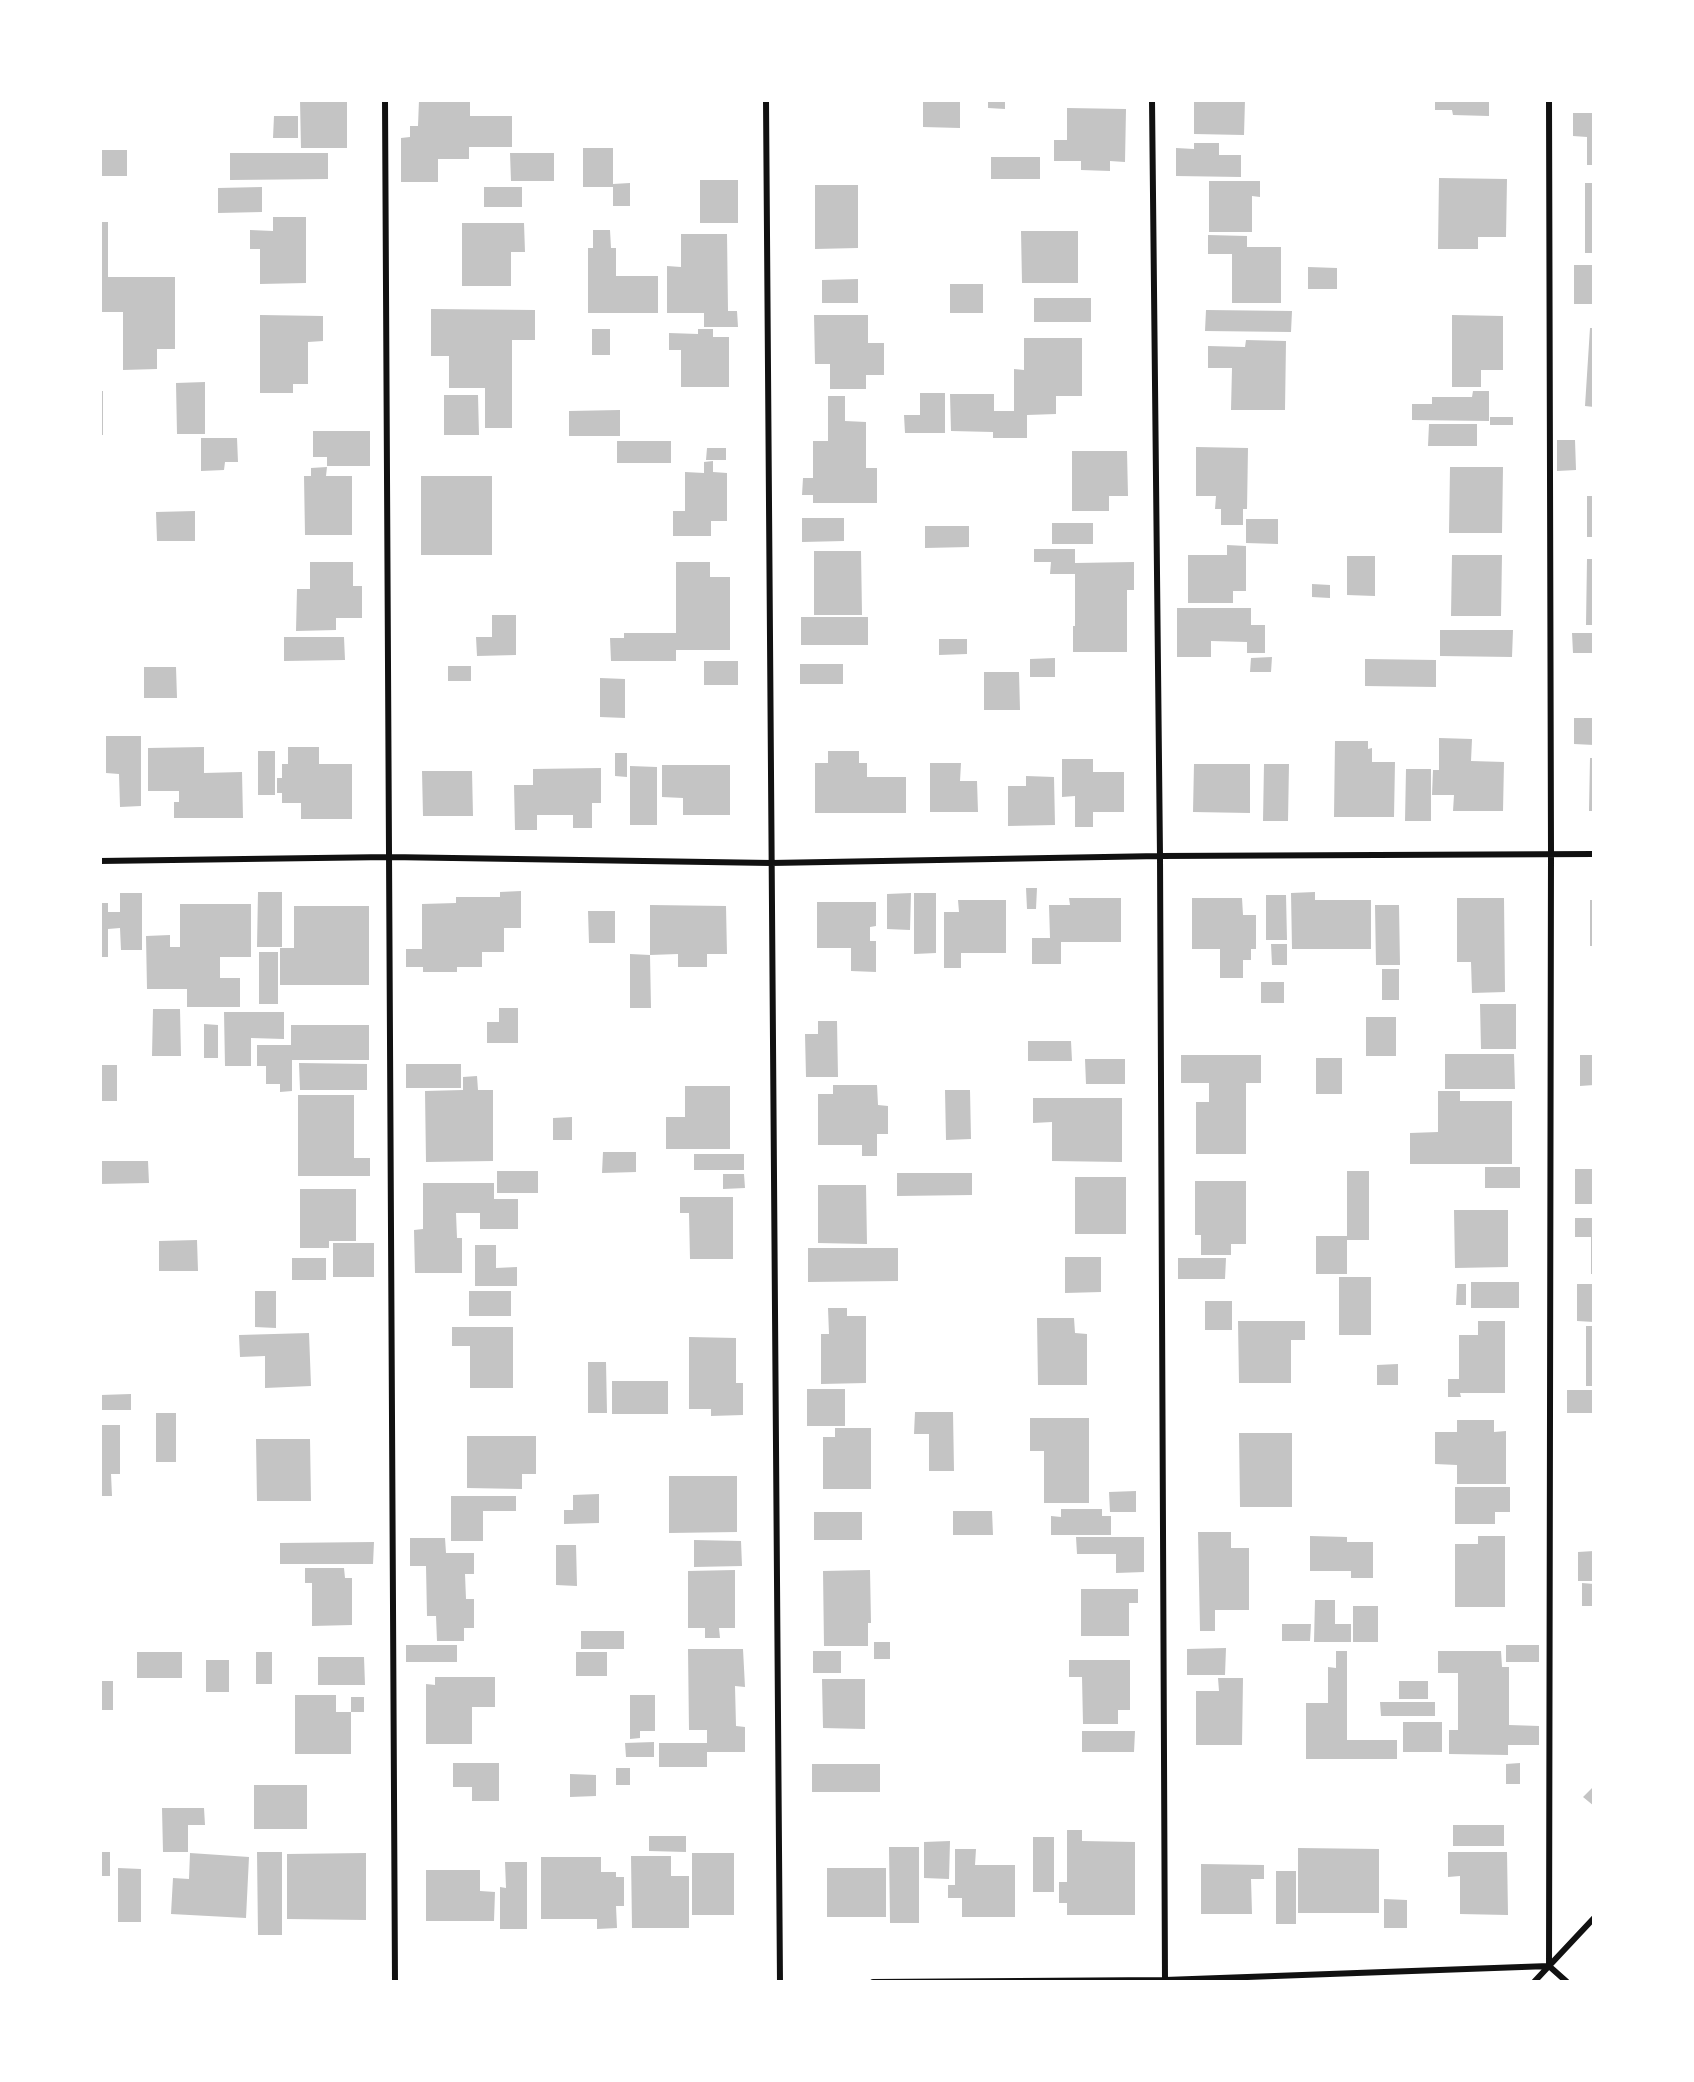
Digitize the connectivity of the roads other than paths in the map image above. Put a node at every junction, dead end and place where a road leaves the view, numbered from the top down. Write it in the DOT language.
graph roads {
  1 [pos="385,100"];
  2 [pos="766,100"];
  3 [pos="1152,100"];
  4 [pos="1549,100"];
  5 [pos="1551,853"];
  6 [pos="1593,854"];
  7 [pos="1160,856"];
  8 [pos="389,857"];
  9 [pos="100,861"];
  10 [pos="771,863"];
  11 [pos="1593,1918"];
  12 [pos="1549,1966"];
  13 [pos="1165,1980"];
  14 [pos="395,1982"];
  15 [pos="780,1982"];
  16 [pos="873,1982"];
  17 [pos="1534,1982"];
  18 [pos="1567,1982"];
  1 -- 8 [label="street"];
  2 -- 10 [label="street"];
  3 -- 7 [label="street"];
  4 -- 5 [label="street"];
  5 -- 6 [label="street"];
  5 -- 7 [label="street"];
  5 -- 12 [label="street"];
  7 -- 10 [label="street"];
  7 -- 13 [label="street"];
  8 -- 9 [label="street"];
  8 -- 10 [label="street"];
  8 -- 14 [label="street"];
  10 -- 15 [label="street"];
  11 -- 12 [label="street"];
  12 -- 13 [label="street"];
  12 -- 17 [label="street"];
  12 -- 18 [label="street"];
  13 -- 16 [label="street"];
}
